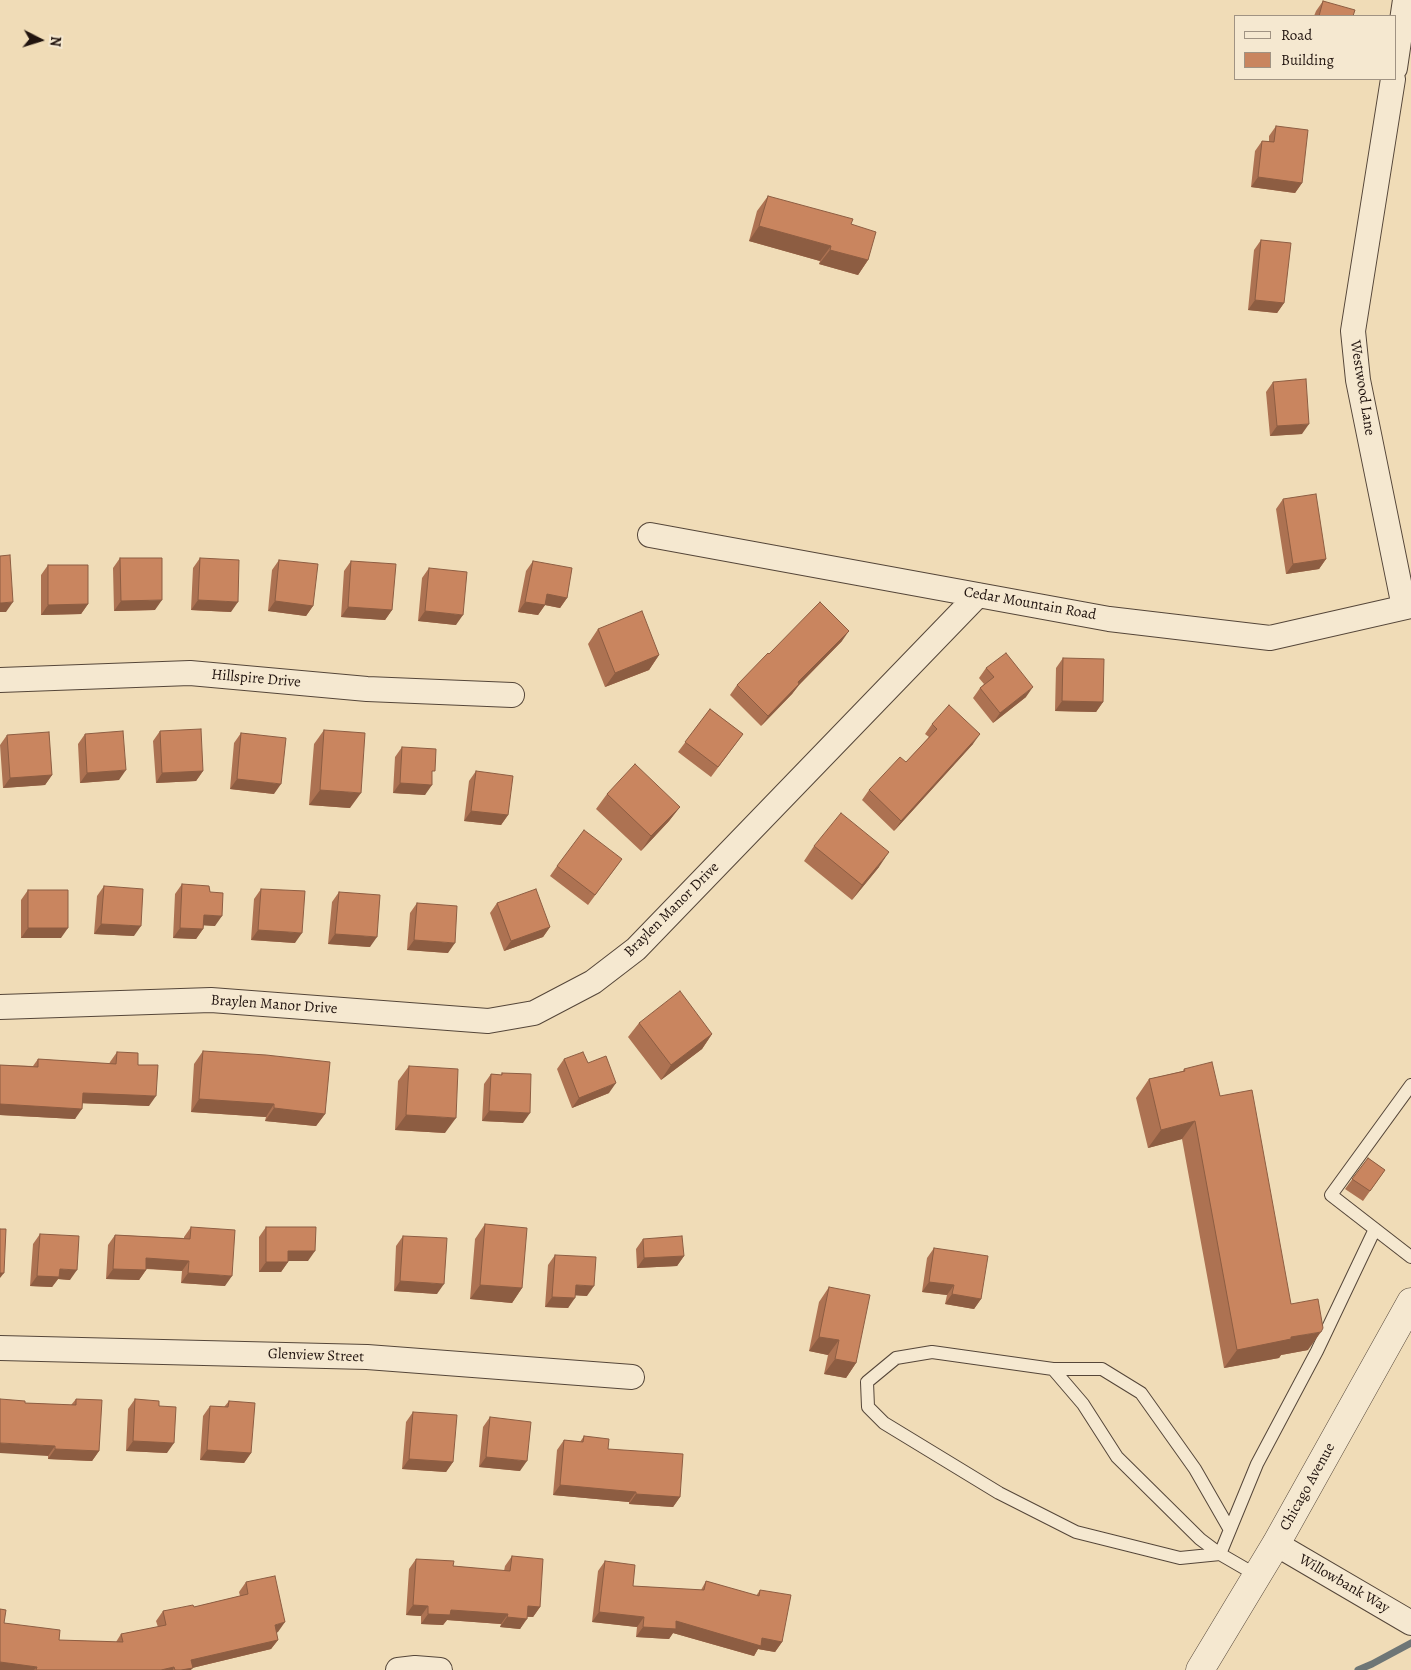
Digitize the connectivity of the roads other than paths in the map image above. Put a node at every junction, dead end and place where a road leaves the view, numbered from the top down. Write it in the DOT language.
graph roads {
  1 [pos="1406,0"];
  2 [pos="1396,62"];
  3 [pos="1393,80"];
  4 [pos="650,535"];
  5 [pos="978,595"];
  6 [pos="1408,606"];
  7 [pos="0,680"];
  8 [pos="512,695"];
  9 [pos="0,1007"];
  10 [pos="1411,1085"];
  11 [pos="1375,1229"];
  12 [pos="1411,1257"];
  13 [pos="1411,1302"];
  14 [pos="0,1348"];
  15 [pos="1053,1369"];
  16 [pos="632,1377"];
  17 [pos="1230,1530"];
  18 [pos="1276,1544"];
  19 [pos="1220,1554"];
  20 [pos="1258,1576"];
  21 [pos="1411,1623"];
  22 [pos="398,1670"];
  23 [pos="440,1670"];
  24 [pos="1200,1670"];
  1 -- 2 [label="street"];
  3 -- 6 [label="street, Westwood Lane"];
  4 -- 5 [label="street, Cedar Mountain Road"];
  5 -- 6 [label="street, Cedar Mountain Road"];
  5 -- 9 [label="street, Braylen Manor Drive"];
  7 -- 8 [label="street, Hillspire Drive"];
  10 -- 11 [label="lane"];
  11 -- 12 [label="lane"];
  11 -- 17 [label="lane"];
  13 -- 18 [label="street, Chicago Avenue"];
  14 -- 16 [label="street, Glenview Street"];
  15 -- 17 [label="lane"];
  15 -- 19 [label="lane"];
  15 -- 19 [label="lane"];
  17 -- 19 [label="lane"];
  18 -- 20 [label="street, Chicago Avenue"];
  18 -- 21 [label="street, Willowbank Way"];
  19 -- 20 [label="lane"];
  20 -- 24 [label="street, Chicago Avenue"];
  22 -- 23 [label="street"];
}
